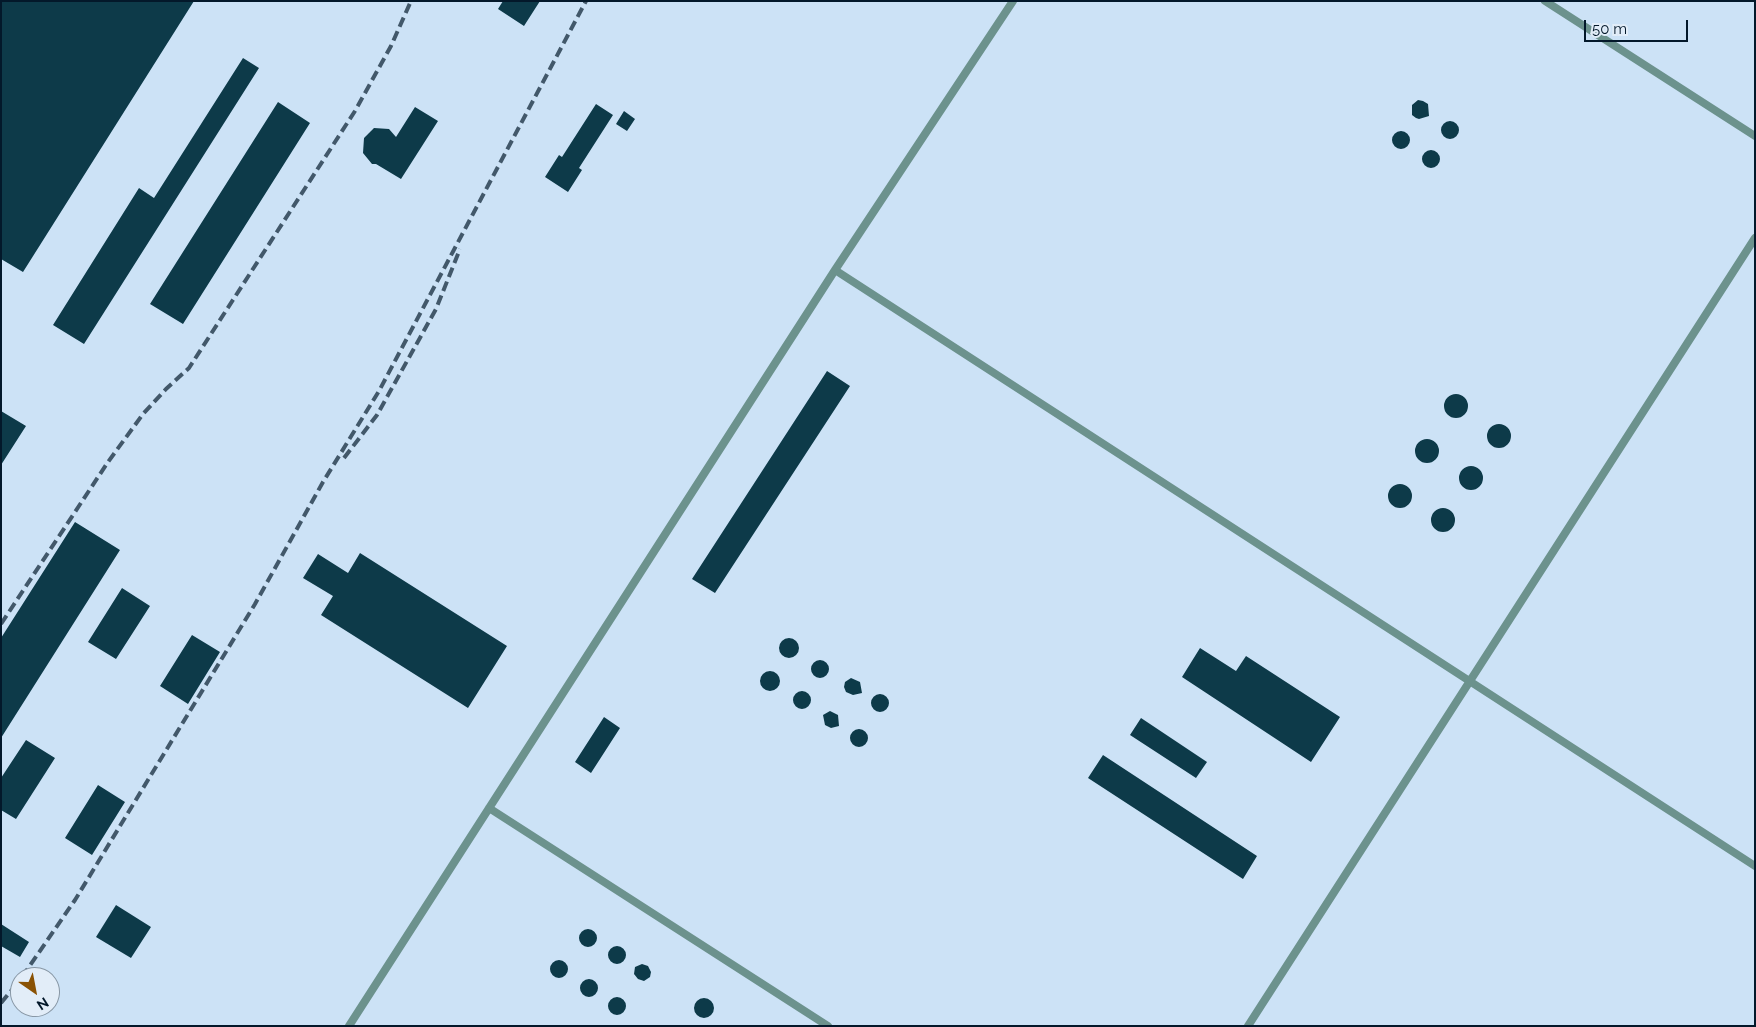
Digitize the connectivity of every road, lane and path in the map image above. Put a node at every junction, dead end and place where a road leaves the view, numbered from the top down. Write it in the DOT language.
graph roads {
  1 [pos="1013,1"];
  2 [pos="1545,1"];
  3 [pos="1755,136"];
  4 [pos="1755,238"];
  5 [pos="835,270"];
  6 [pos="1470,681"];
  7 [pos="489,808"];
  8 [pos="1755,866"];
  9 [pos="349,1026"];
  10 [pos="828,1026"];
  11 [pos="1248,1026"];
  1 -- 5 [label="lane"];
  2 -- 3 [label="lane"];
  4 -- 6 [label="lane"];
  5 -- 6 [label="lane"];
  5 -- 7 [label="lane"];
  6 -- 8 [label="lane"];
  6 -- 11 [label="lane"];
  7 -- 9 [label="lane"];
  7 -- 10 [label="lane"];
}
